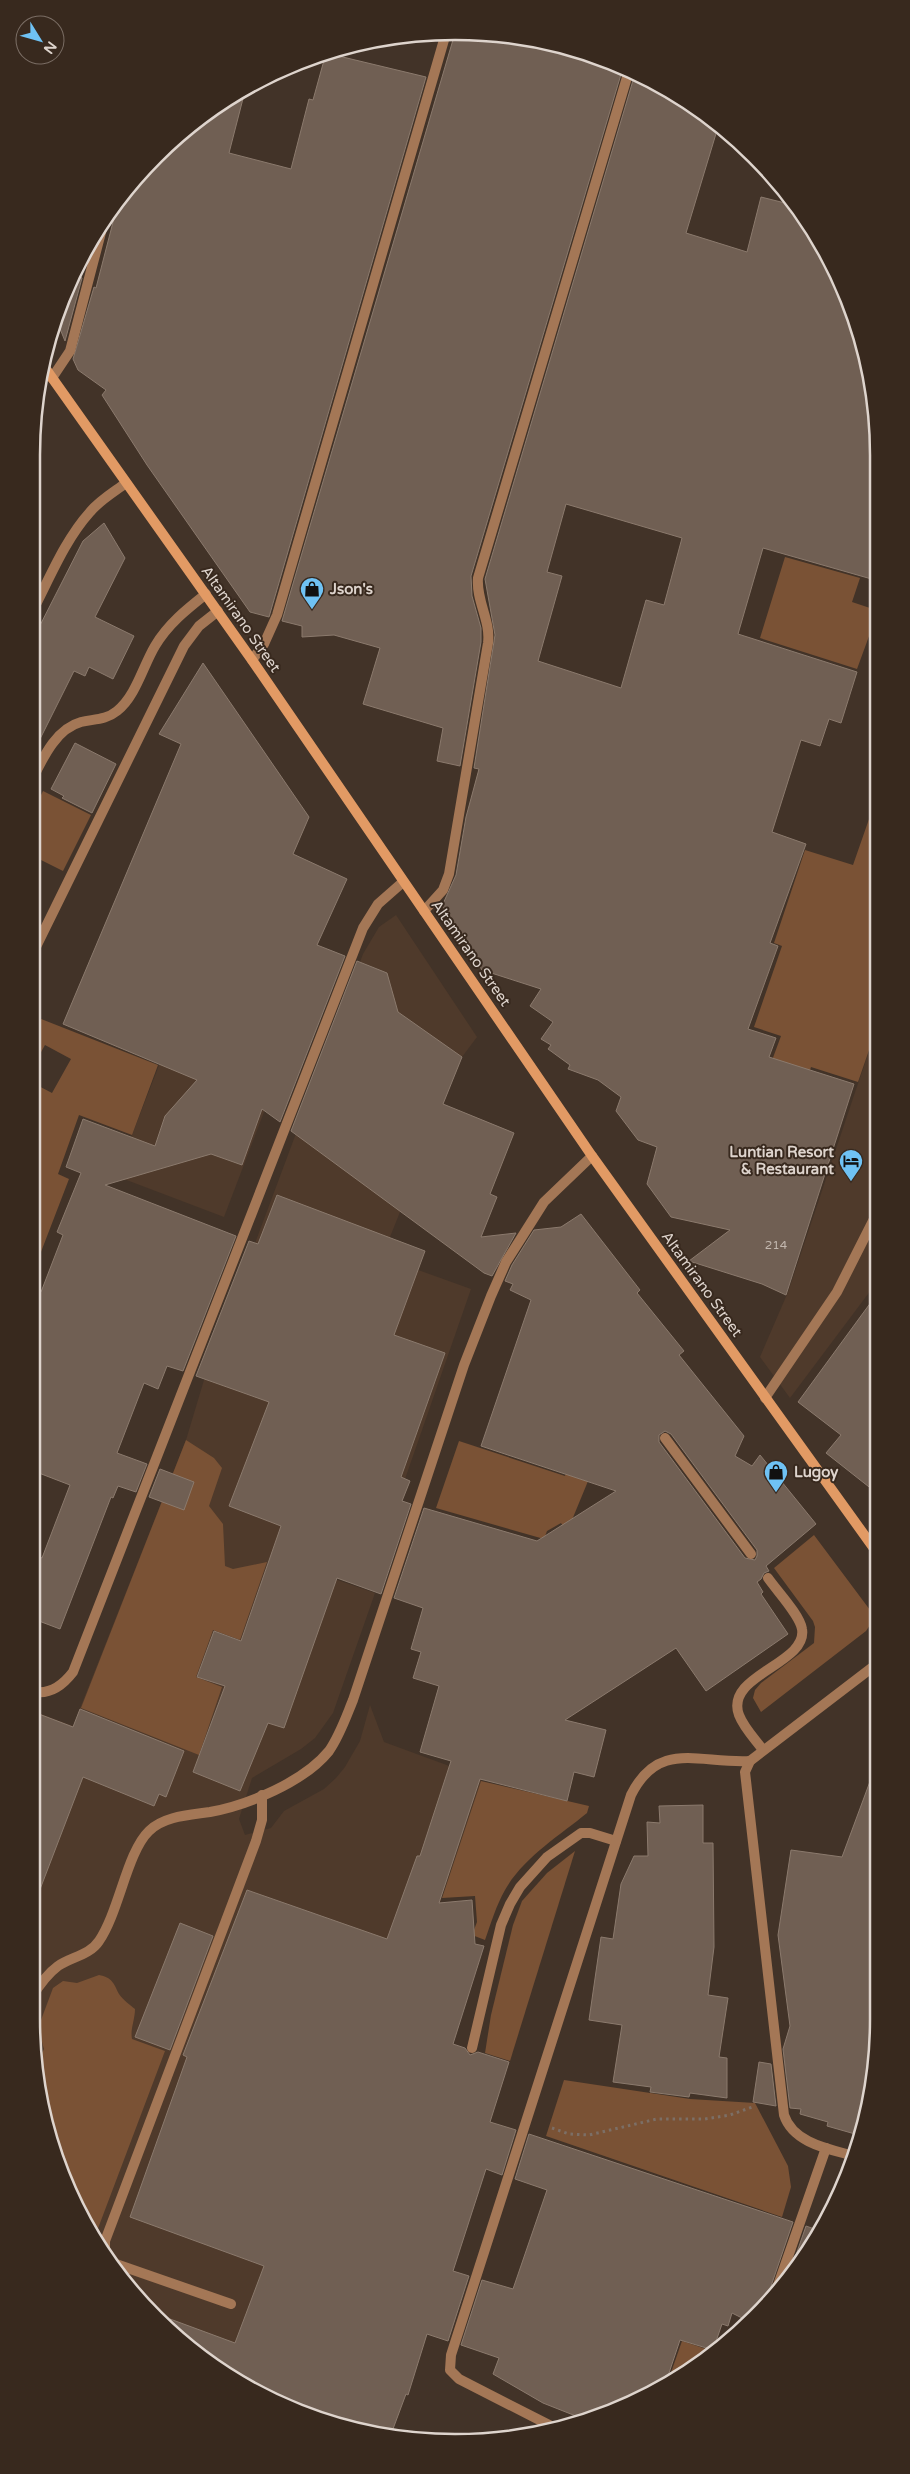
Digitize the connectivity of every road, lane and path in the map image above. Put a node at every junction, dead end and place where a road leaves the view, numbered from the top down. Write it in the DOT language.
graph roads {
  1 [pos="444,40"];
  2 [pos="627,78"];
  3 [pos="98,243"];
  4 [pos="48,373"];
  5 [pos="52,378"];
  6 [pos="126,483"];
  7 [pos="206,594"];
  8 [pos="40,597"];
  9 [pos="218,611"];
  10 [pos="252,660"];
  11 [pos="40,766"];
  12 [pos="403,882"];
  13 [pos="424,911"];
  14 [pos="40,939"];
  15 [pos="592,1156"];
  16 [pos="870,1227"];
  17 [pos="765,1398"];
  18 [pos="665,1438"];
  19 [pos="870,1543"];
  20 [pos="752,1554"];
  21 [pos="768,1578"];
  22 [pos="870,1668"];
  23 [pos="40,1693"];
  24 [pos="763,1750"];
  25 [pos="750,1761"];
  26 [pos="262,1795"];
  27 [pos="616,1841"];
  28 [pos="40,1987"];
  29 [pos="472,2048"];
  30 [pos="781,2095"];
  31 [pos="526,2120"];
  32 [pos="826,2148"];
  33 [pos="847,2154"];
  34 [pos="105,2241"];
  35 [pos="122,2266"];
  36 [pos="782,2275"];
  37 [pos="231,2304"];
  38 [pos="546,2424"];
  1 -- 10 [label="street"];
  2 -- 13 [label="street"];
  3 -- 5 [label="street"];
  4 -- 5 [label="main road, Altamirano Street"];
  5 -- 6 [label="main road, Altamirano Street"];
  6 -- 7 [label="main road, Altamirano Street"];
  6 -- 8 [label="street"];
  7 -- 9 [label="main road, Altamirano Street"];
  7 -- 11 [label="street"];
  9 -- 10 [label="main road, Altamirano Street"];
  9 -- 14 [label="street"];
  10 -- 12 [label="main road, Altamirano Street"];
  12 -- 13 [label="main road, Altamirano Street"];
  12 -- 23 [label="street"];
  13 -- 15 [label="main road, Altamirano Street"];
  15 -- 17 [label="main road, Altamirano Street"];
  15 -- 26 [label="street"];
  16 -- 17 [label="street"];
  17 -- 19 [label="main road, Altamirano Street"];
  18 -- 20 [label="street"];
  21 -- 24 [label="street"];
  22 -- 24 [label="street"];
  24 -- 25 [label="street"];
  25 -- 27 [label="street"];
  25 -- 30 [label="street"];
  26 -- 28 [label="street"];
  26 -- 34 [label="street"];
  27 -- 29 [label="street"];
  27 -- 31 [label="street"];
  30 -- 31 [label="path"];
  30 -- 32 [label="street"];
  31 -- 38 [label="street"];
  32 -- 33 [label="street"];
  32 -- 36 [label="street"];
  35 -- 37 [label="street"];
}
